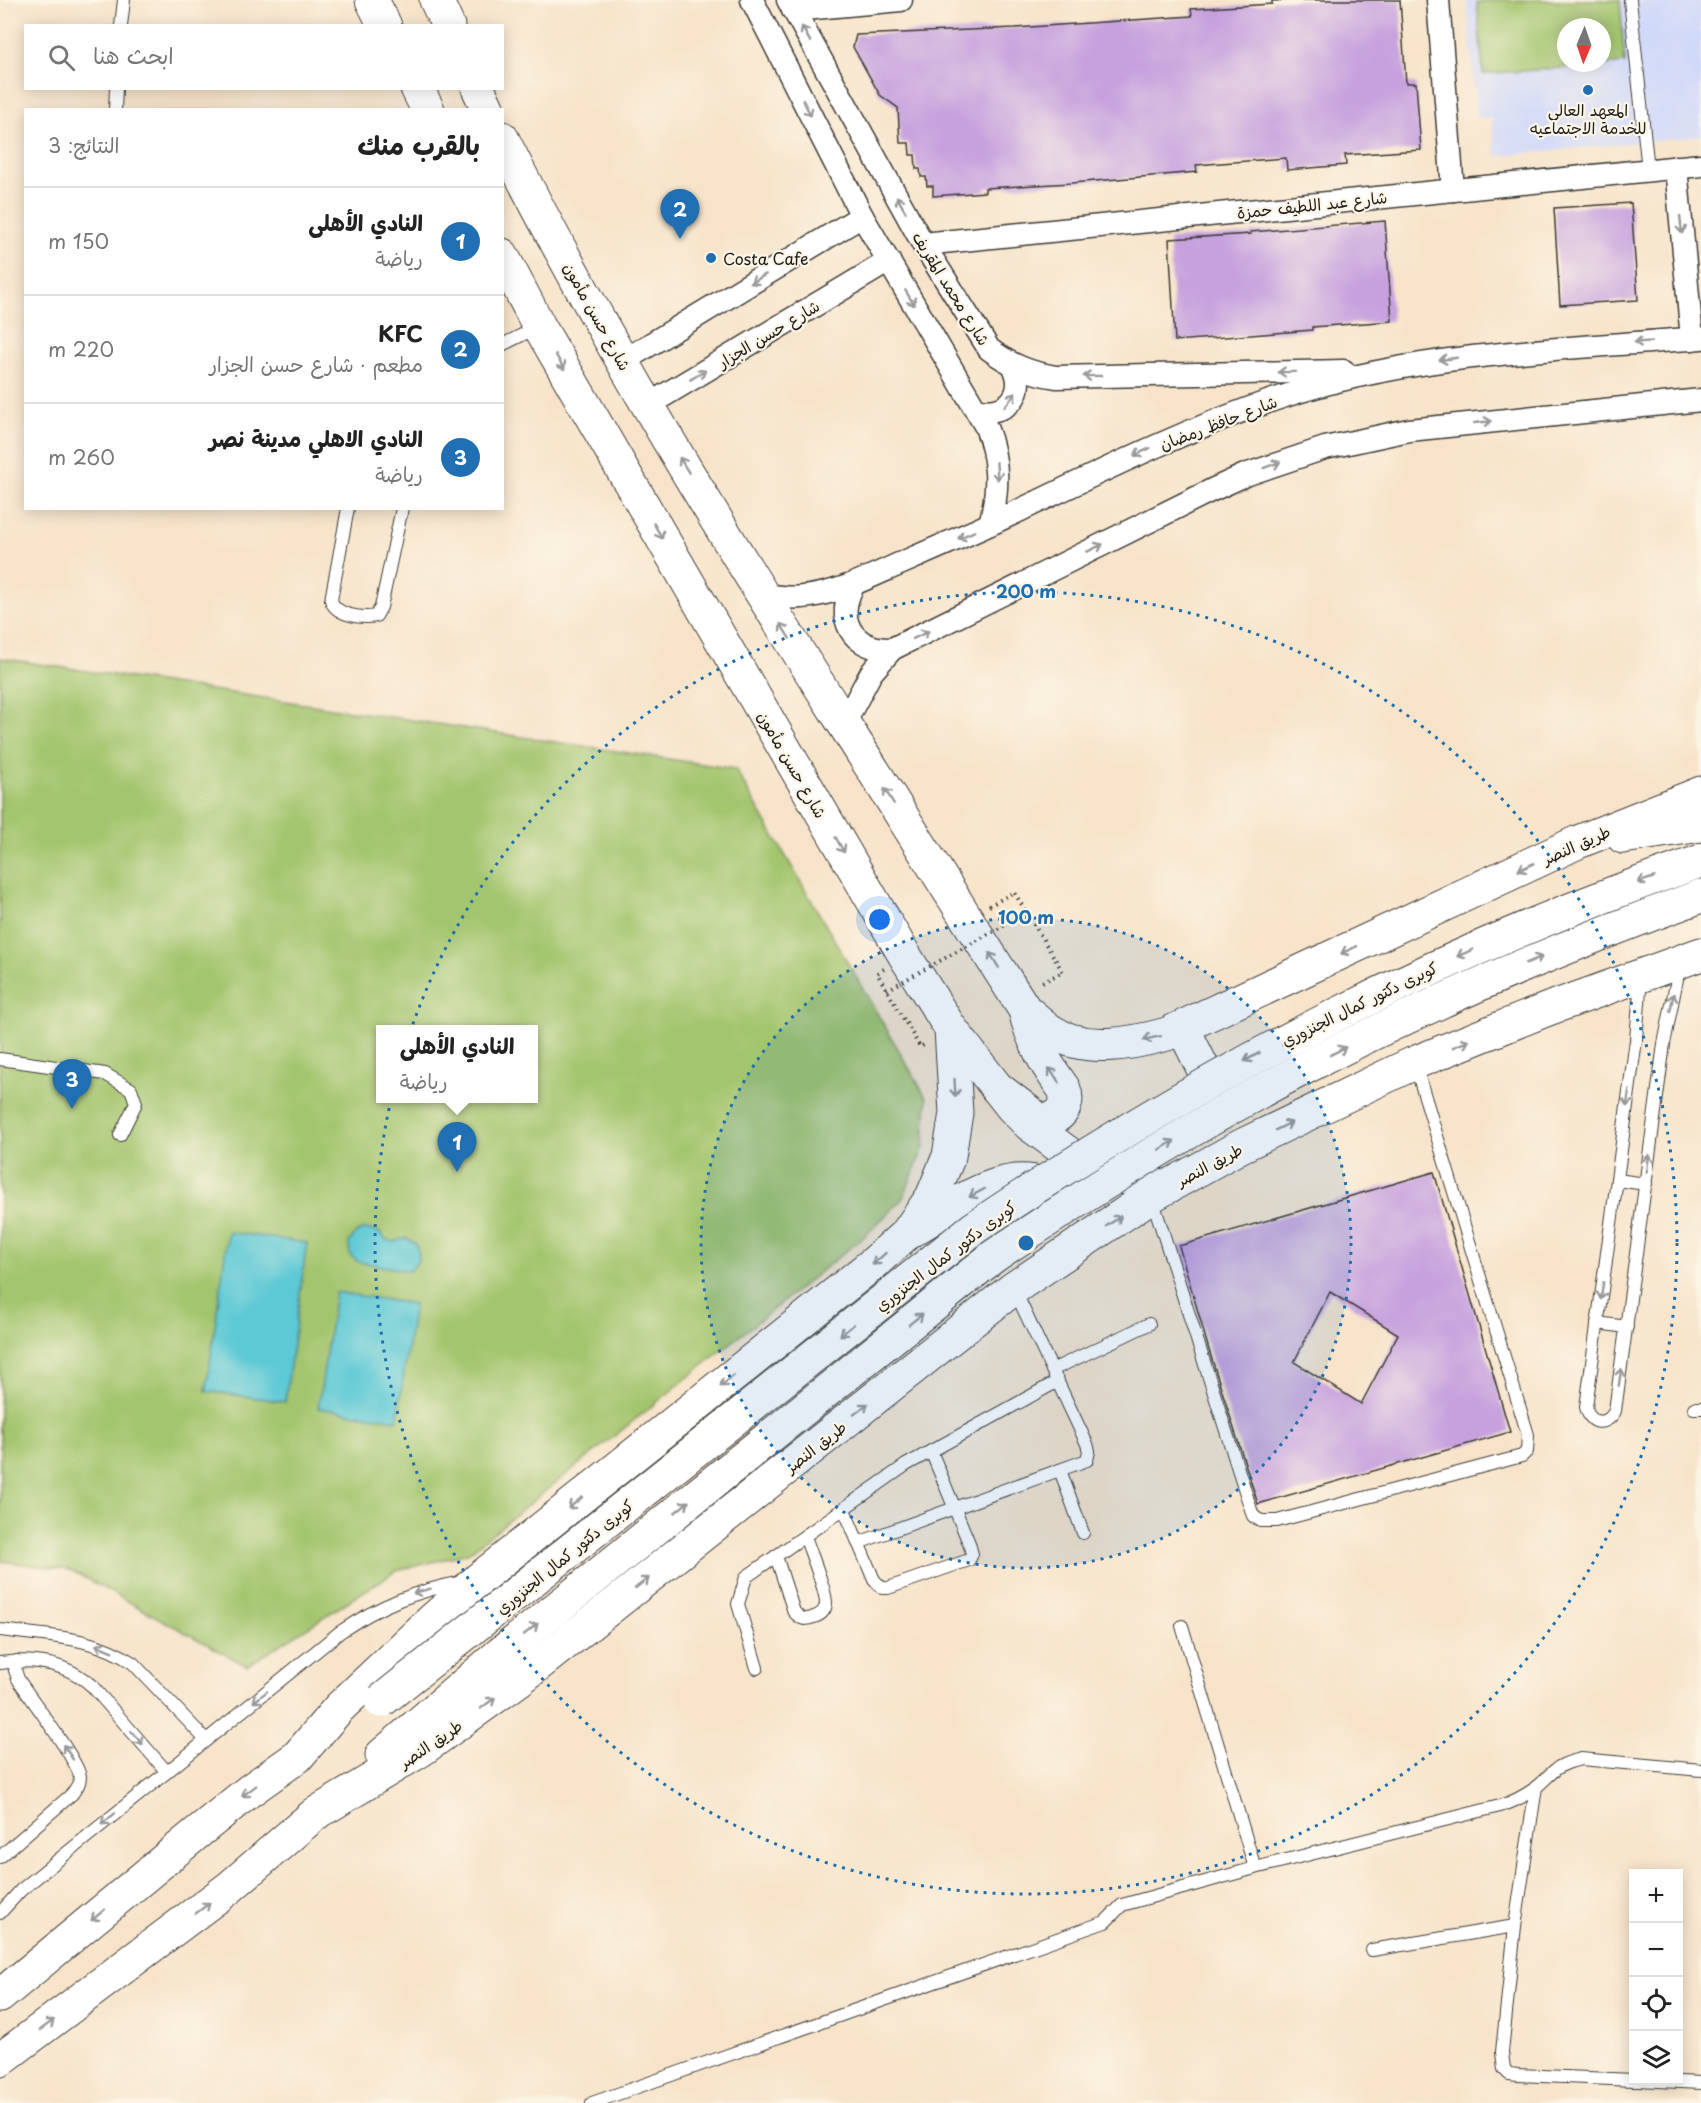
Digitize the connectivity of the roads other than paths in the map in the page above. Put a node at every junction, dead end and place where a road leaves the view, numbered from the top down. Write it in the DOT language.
graph roads {
  1 [pos="124,0"];
  2 [pos="372,0"];
  3 [pos="436,0"];
  4 [pos="752,0"];
  5 [pos="901,0"];
  6 [pos="1438,0"];
  7 [pos="1630,0"];
  8 [pos="790,5"];
  9 [pos="122,24"];
  10 [pos="384,24"];
  11 [pos="447,24"];
  12 [pos="116,90"];
  13 [pos="418,90"];
  14 [pos="479,90"];
  15 [pos="115,108"];
  16 [pos="427,108"];
  17 [pos="487,108"];
  18 [pos="504,142"];
  19 [pos="1701,165"];
  20 [pos="1676,167"];
  21 [pos="1648,170"];
  22 [pos="1453,190"];
  23 [pos="862,216"];
  24 [pos="923,244"];
  25 [pos="504,259"];
  26 [pos="889,261"];
  27 [pos="539,326"];
  28 [pos="1697,338"];
  29 [pos="504,344"];
  30 [pos="623,361"];
  31 [pos="1013,365"];
  32 [pos="1388,370"];
  33 [pos="1701,400"];
  34 [pos="648,405"];
  35 [pos="977,410"];
  36 [pos="348,510"];
  37 [pos="402,510"];
  38 [pos="990,524"];
  39 [pos="854,584"];
  40 [pos="762,595"];
  41 [pos="892,649"];
  42 [pos="844,724"];
  43 [pos="1701,793"];
  44 [pos="1701,825"];
  45 [pos="1578,842"];
  46 [pos="1701,861"];
  47 [pos="1701,896"];
  48 [pos="1691,957"];
  49 [pos="1641,974"];
  50 [pos="1025,1010"];
  51 [pos="1183,1028"];
  52 [pos="951,1029"];
  53 [pos="0,1059"];
  54 [pos="1414,1063"];
  55 [pos="996,1087"];
  56 [pos="120,1135"];
  57 [pos="1241,1146"];
  58 [pos="1617,1180"];
  59 [pos="1646,1184"];
  60 [pos="1159,1191"];
  61 [pos="907,1233"];
  62 [pos="1081,1243"];
  63 [pos="1014,1288"];
  64 [pos="1598,1323"];
  65 [pos="1149,1324"];
  66 [pos="1627,1327"];
  67 [pos="1052,1370"];
  68 [pos="1058,1382"];
  69 [pos="931,1451"];
  70 [pos="1060,1470"];
  71 [pos="955,1508"];
  72 [pos="843,1509"];
  73 [pos="1083,1533"];
  74 [pos="805,1536"];
  75 [pos="858,1543"];
  76 [pos="776,1556"];
  77 [pos="479,1579"];
  78 [pos="1182,1626"];
  79 [pos="0,1629"];
  80 [pos="17,1661"];
  81 [pos="0,1663"];
  82 [pos="757,1668"];
  83 [pos="206,1740"];
  84 [pos="297,1757"];
  85 [pos="1701,1770"];
  86 [pos="166,1772"];
  87 [pos="1536,1787"];
  88 [pos="315,1814"];
  89 [pos="0,1857"];
  90 [pos="1255,1868"];
  91 [pos="0,1913"];
  92 [pos="1515,1926"];
  93 [pos="1372,1950"];
  94 [pos="0,1996"];
  95 [pos="0,2060"];
  96 [pos="1629,2080"];
  97 [pos="1683,2082"];
  98 [pos="1701,2083"];
  99 [pos="592,2103"];
  1 -- 9 [label="lane"];
  2 -- 10 [label="main road"];
  3 -- 11 [label="main road"];
  4 -- 23 [label="street, one-way"];
  5 -- 8 [label="street"];
  6 -- 22 [label="street"];
  7 -- 21 [label="lane"];
  24 -- 8 [label="street, شارع محمد المقريف, one-way"];
  12 -- 15 [label="lane"];
  13 -- 16 [label="main road"];
  14 -- 17 [label="main road"];
  18 -- 30 [label="main road, شارع حسن مأمون"];
  19 -- 20 [label="street, شارع عبد اللطيف حمزة"];
  20 -- 21 [label="street, شارع عبد اللطيف حمزة"];
  20 -- 28 [label="street, one-way"];
  21 -- 22 [label="street, شارع عبد اللطيف حمزة"];
  22 -- 24 [label="street, شارع عبد اللطيف حمزة"];
  23 -- 26 [label="street"];
  23 -- 30 [label="street, one-way"];
  24 -- 31 [label="street, شارع محمد المقريف"];
  25 -- 27 [label="main road, شارع حسن مأمون"];
  34 -- 26 [label="street, شارع حسن الجزار, one-way"];
  26 -- 35 [label="street, one-way"];
  27 -- 29 [label="lane"];
  27 -- 52 [label="main road, شارع حسن مأمون, one-way"];
  28 -- 32 [label="street, شارع حافظ رمضان, one-way"];
  30 -- 34 [label="main road, شارع حسن مأمون"];
  32 -- 31 [label="street, شارع محمد المقريف, one-way"];
  35 -- 31 [label="street, one-way"];
  32 -- 38 [label="street, شارع حافظ رمضان, one-way"];
  41 -- 33 [label="street, one-way"];
  40 -- 34 [label="main road, شارع حسن مأمون, one-way"];
  35 -- 38 [label="street, one-way"];
  36 -- 37 [label="lane"];
  38 -- 39 [label="street, شارع حافظ رمضان, one-way"];
  39 -- 40 [label="street, شارع حافظ رمضان"];
  39 -- 41 [label="street"];
  42 -- 40 [label="main road, شارع حسن مأمون, one-way"];
  41 -- 42 [label="street"];
  50 -- 42 [label="main road, شارع حسن مأمون, one-way"];
  43 -- 45 [label="main road, طريق النصر"];
  44 -- 45 [label="main road"];
  45 -- 51 [label="main road, طريق النصر, one-way"];
  46 -- 84 [label="main road, كوبرى دكتور كمال الجنزوري, one-way, bridge"];
  88 -- 47 [label="main road, كوبرى دكتور كمال الجنزوري, one-way, bridge"];
  48 -- 49 [label="main road, طريق النصر"];
  59 -- 48 [label="lane, one-way"];
  54 -- 49 [label="main road, طريق النصر, one-way"];
  49 -- 58 [label="lane, one-way"];
  51 -- 50 [label="main road, طريق النصر, one-way"];
  55 -- 50 [label="main road, one-way"];
  51 -- 57 [label="main road"];
  52 -- 55 [label="main road, شارع حسن مأمون"];
  52 -- 61 [label="main road, one-way"];
  53 -- 56 [label="lane"];
  57 -- 54 [label="main road, طريق النصر, one-way"];
  54 -- 60 [label="lane"];
  55 -- 60 [label="main road, شارع حسن مأمون"];
  57 -- 60 [label="main road, طريق النصر"];
  58 -- 59 [label="lane"];
  58 -- 64 [label="lane, one-way"];
  59 -- 66 [label="lane"];
  62 -- 60 [label="main road, طريق النصر, one-way"];
  62 -- 61 [label="main road, one-way"];
  61 -- 77 [label="main road, one-way"];
  62 -- 63 [label="main road, طريق النصر"];
  63 -- 67 [label="lane"];
  88 -- 63 [label="main road, طريق النصر, one-way"];
  64 -- 66 [label="lane"];
  64 -- 66 [label="lane, one-way"];
  65 -- 67 [label="lane"];
  67 -- 68 [label="lane"];
  68 -- 69 [label="lane"];
  68 -- 70 [label="lane"];
  69 -- 71 [label="lane"];
  69 -- 72 [label="lane"];
  70 -- 71 [label="lane"];
  70 -- 73 [label="lane"];
  71 -- 75 [label="lane"];
  71 -- 75 [label="lane"];
  72 -- 74 [label="lane"];
  72 -- 75 [label="lane"];
  74 -- 76 [label="lane"];
  74 -- 76 [label="lane"];
  76 -- 82 [label="lane"];
  77 -- 83 [label="lane, one-way"];
  77 -- 84 [label="main road"];
  78 -- 90 [label="lane"];
  83 -- 79 [label="lane, one-way"];
  80 -- 81 [label="lane"];
  80 -- 86 [label="lane, one-way"];
  89 -- 80 [label="lane, one-way"];
  83 -- 86 [label="lane"];
  84 -- 94 [label="main road, one-way"];
  85 -- 87 [label="lane"];
  86 -- 91 [label="lane, one-way"];
  87 -- 90 [label="lane"];
  87 -- 92 [label="lane"];
  95 -- 88 [label="main road, طريق النصر, one-way"];
  90 -- 99 [label="lane"];
  92 -- 93 [label="lane"];
  92 -- 96 [label="lane"];
  97 -- 98 [label="lane"];
}
